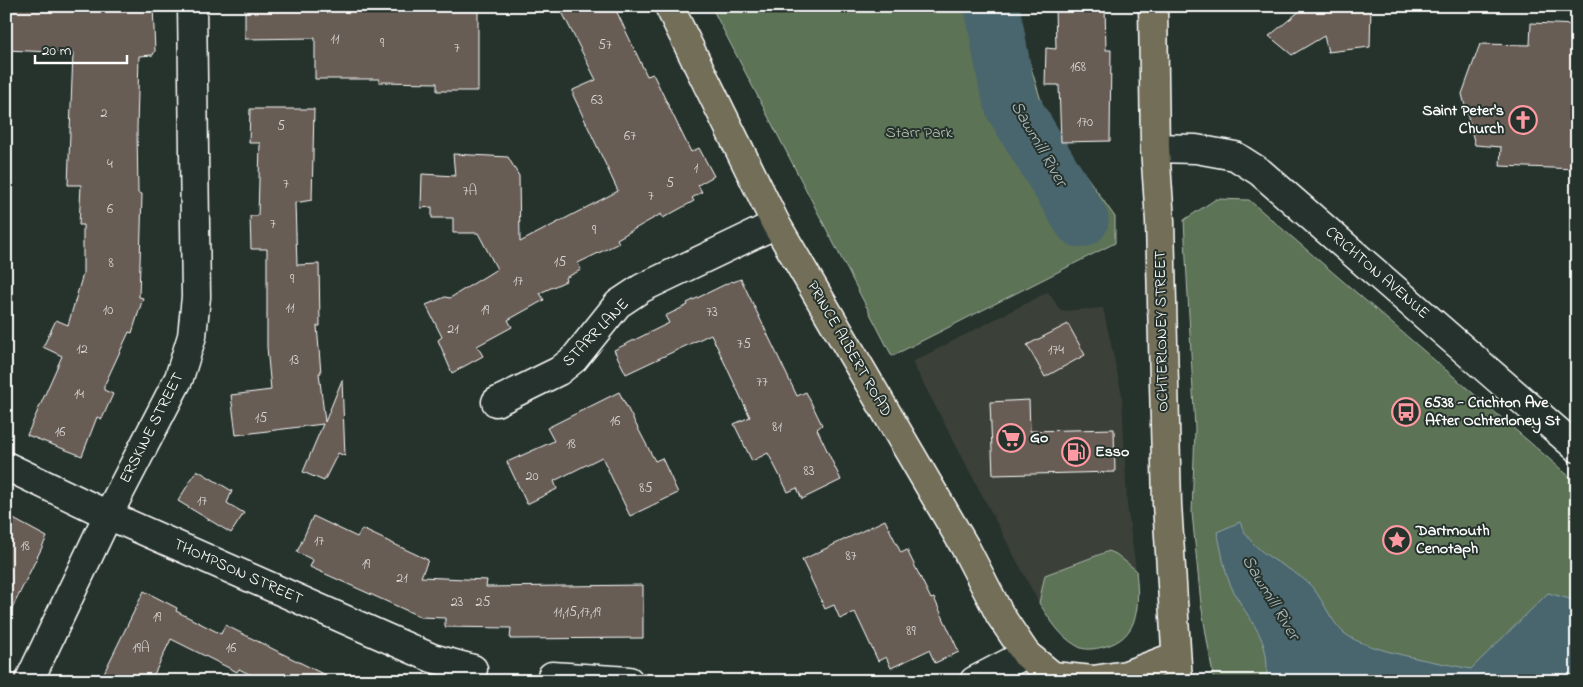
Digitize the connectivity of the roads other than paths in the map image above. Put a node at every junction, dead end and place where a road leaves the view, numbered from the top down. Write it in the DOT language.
graph roads {
  1 [pos="192,6"];
  2 [pos="669,6"];
  3 [pos="1154,6"];
  4 [pos="1155,148"];
  5 [pos="776,224"];
  6 [pos="496,402"];
  7 [pos="1577,448"];
  8 [pos="6,466"];
  9 [pos="108,515"];
  10 [pos="1026,654"];
  11 [pos="473,669"];
  12 [pos="1177,669"];
  13 [pos="552,676"];
  14 [pos="1056,678"];
  15 [pos="29,681"];
  16 [pos="629,681"];
  17 [pos="974,681"];
  1 -- 9 [label="street, ERSKINE STREET"];
  2 -- 5 [label="main road, PRINCE ALBERT ROAD"];
  3 -- 4 [label="main road, OCHTERLONEY STREET"];
  4 -- 7 [label="street, CRICHTON AVENUE"];
  4 -- 12 [label="main road, OCHTERLONEY STREET"];
  5 -- 6 [label="street, STARR LANE"];
  5 -- 10 [label="main road, PRINCE ALBERT ROAD"];
  8 -- 9 [label="street, THOMPSON STREET"];
  9 -- 11 [label="street, THOMPSON STREET"];
  9 -- 15 [label="street, ERSKINE STREET"];
  10 -- 14 [label="main road, PRINCE ALBERT ROAD"];
  10 -- 17 [label="street"];
  12 -- 14 [label="main road, PRINCE ALBERT ROAD"];
  13 -- 16 [label="street"];
}
